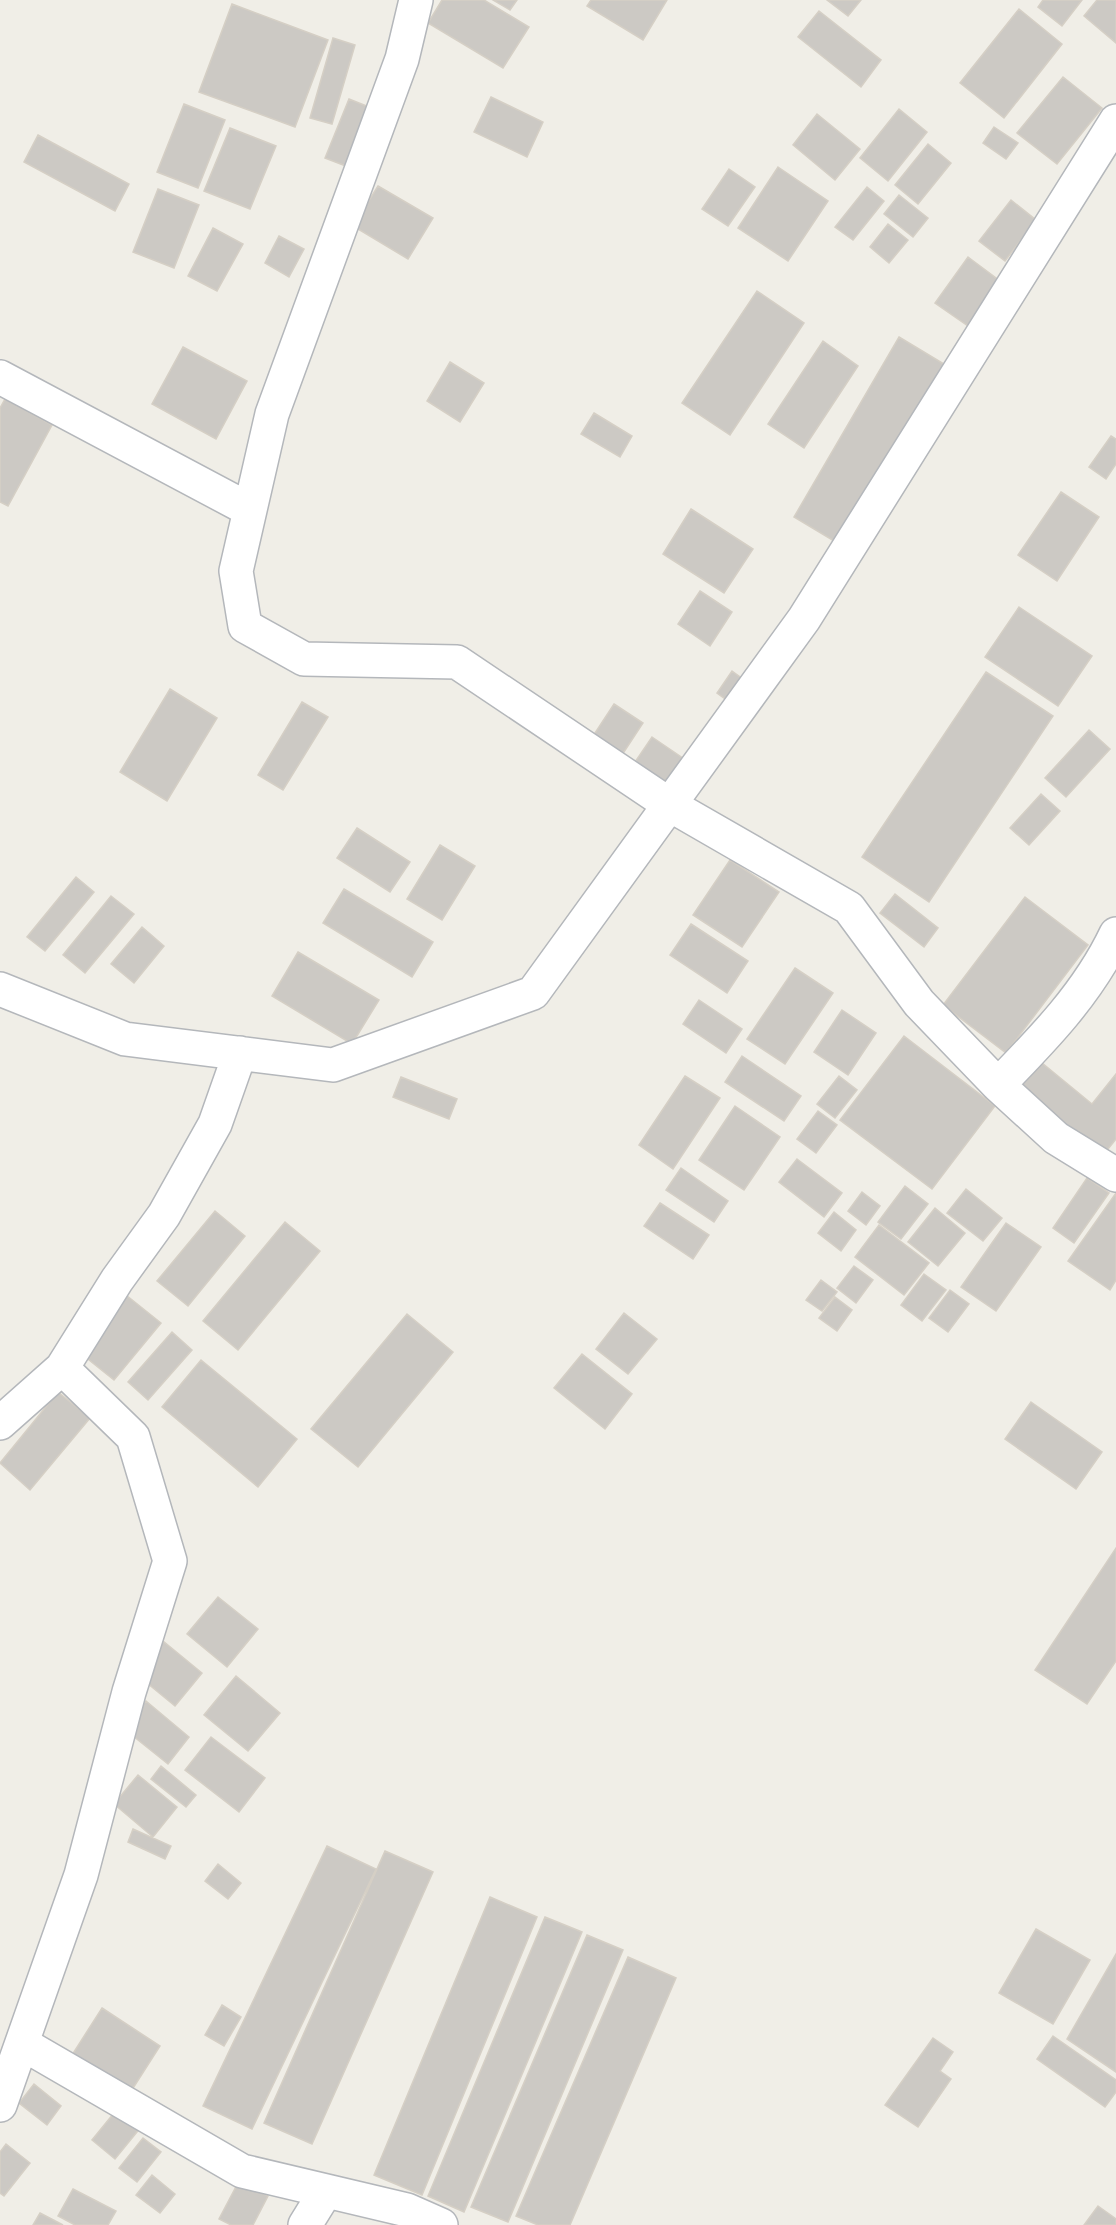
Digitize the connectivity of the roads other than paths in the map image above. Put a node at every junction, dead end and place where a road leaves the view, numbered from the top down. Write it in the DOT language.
graph roads {
  1 [pos="416,0"];
  2 [pos="1116,121"];
  3 [pos="0,377"];
  4 [pos="250,510"];
  5 [pos="670,805"];
  6 [pos="1116,934"];
  7 [pos="0,989"];
  8 [pos="240,1053"];
  9 [pos="998,1085"];
  10 [pos="1116,1176"];
  11 [pos="63,1368"];
  12 [pos="0,1423"];
  13 [pos="23,2044"];
  14 [pos="0,2105"];
  15 [pos="326,2191"];
  16 [pos="304,2225"];
  17 [pos="441,2225"];
  1 -- 4 [label="street"];
  2 -- 5 [label="street"];
  3 -- 4 [label="street"];
  4 -- 5 [label="street"];
  5 -- 8 [label="street"];
  5 -- 9 [label="street"];
  6 -- 9 [label="street"];
  7 -- 8 [label="street"];
  8 -- 11 [label="street"];
  9 -- 10 [label="street"];
  11 -- 12 [label="street"];
  11 -- 13 [label="street"];
  13 -- 14 [label="street"];
  13 -- 15 [label="street"];
  15 -- 16 [label="street"];
  15 -- 17 [label="street"];
}
